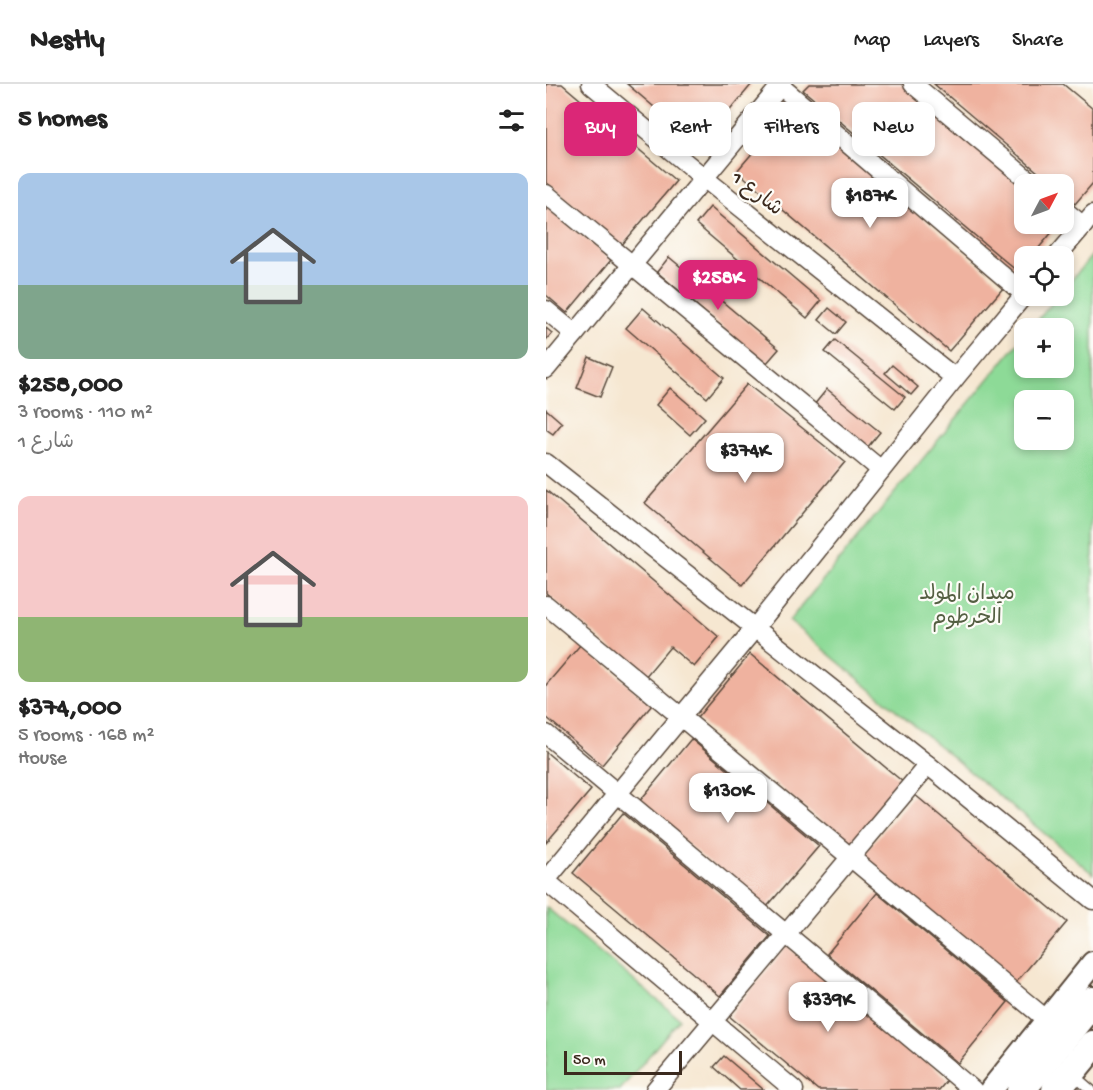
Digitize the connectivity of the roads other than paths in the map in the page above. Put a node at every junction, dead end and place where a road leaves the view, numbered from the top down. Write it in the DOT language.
graph roads {
  1 [pos="591,84"];
  2 [pos="914,84"];
  3 [pos="780,85"];
  4 [pos="1022,174"];
  5 [pos="704,178"];
  6 [pos="546,194"];
  7 [pos="1074,214"];
  8 [pos="1088,220"];
  9 [pos="1066,246"];
  10 [pos="631,265"];
  11 [pos="1014,286"];
  12 [pos="1015,306"];
  13 [pos="546,310"];
  14 [pos="575,334"];
  15 [pos="546,369"];
  16 [pos="955,378"];
  17 [pos="546,463"];
  18 [pos="881,470"];
  19 [pos="546,605"];
  20 [pos="754,629"];
  21 [pos="681,718"];
  22 [pos="546,734"];
  23 [pos="928,765"];
  24 [pos="618,793"];
  25 [pos="849,858"];
  26 [pos="546,880"];
  27 [pos="1093,900"];
  28 [pos="786,933"];
  29 [pos="1093,963"];
  30 [pos="1093,1001"];
  31 [pos="712,1020"];
  32 [pos="1047,1020"];
  33 [pos="1093,1046"];
  34 [pos="1093,1058"];
  35 [pos="1020,1079"];
  36 [pos="1072,1087"];
  37 [pos="659,1088"];
  38 [pos="794,1090"];
  39 [pos="973,1090"];
  40 [pos="991,1090"];
  1 -- 5 [label="street, شارع 1"];
  2 -- 4 [label="street"];
  3 -- 5 [label="street"];
  3 -- 11 [label="street"];
  5 -- 10 [label="street"];
  5 -- 16 [label="street, شارع 1"];
  6 -- 10 [label="street"];
  7 -- 8 [label="street"];
  8 -- 9 [label="street"];
  10 -- 14 [label="street"];
  10 -- 18 [label="street"];
  12 -- 16 [label="street"];
  13 -- 14 [label="street"];
  14 -- 15 [label="street"];
  16 -- 18 [label="street"];
  17 -- 20 [label="street"];
  18 -- 20 [label="street"];
  19 -- 21 [label="street"];
  20 -- 21 [label="street"];
  20 -- 23 [label="street"];
  21 -- 24 [label="street"];
  21 -- 25 [label="street"];
  22 -- 24 [label="street"];
  23 -- 25 [label="street"];
  23 -- 27 [label="street"];
  24 -- 26 [label="street"];
  24 -- 28 [label="street"];
  25 -- 28 [label="street"];
  25 -- 32 [label="street"];
  26 -- 31 [label="street"];
  28 -- 31 [label="street"];
  28 -- 39 [label="street"];
  29 -- 32 [label="street"];
  30 -- 35 [label="main road"];
  31 -- 37 [label="street"];
  31 -- 38 [label="street"];
  32 -- 35 [label="street"];
  33 -- 36 [label="main road"];
  34 -- 36 [label="street"];
  35 -- 40 [label="street"];
}
